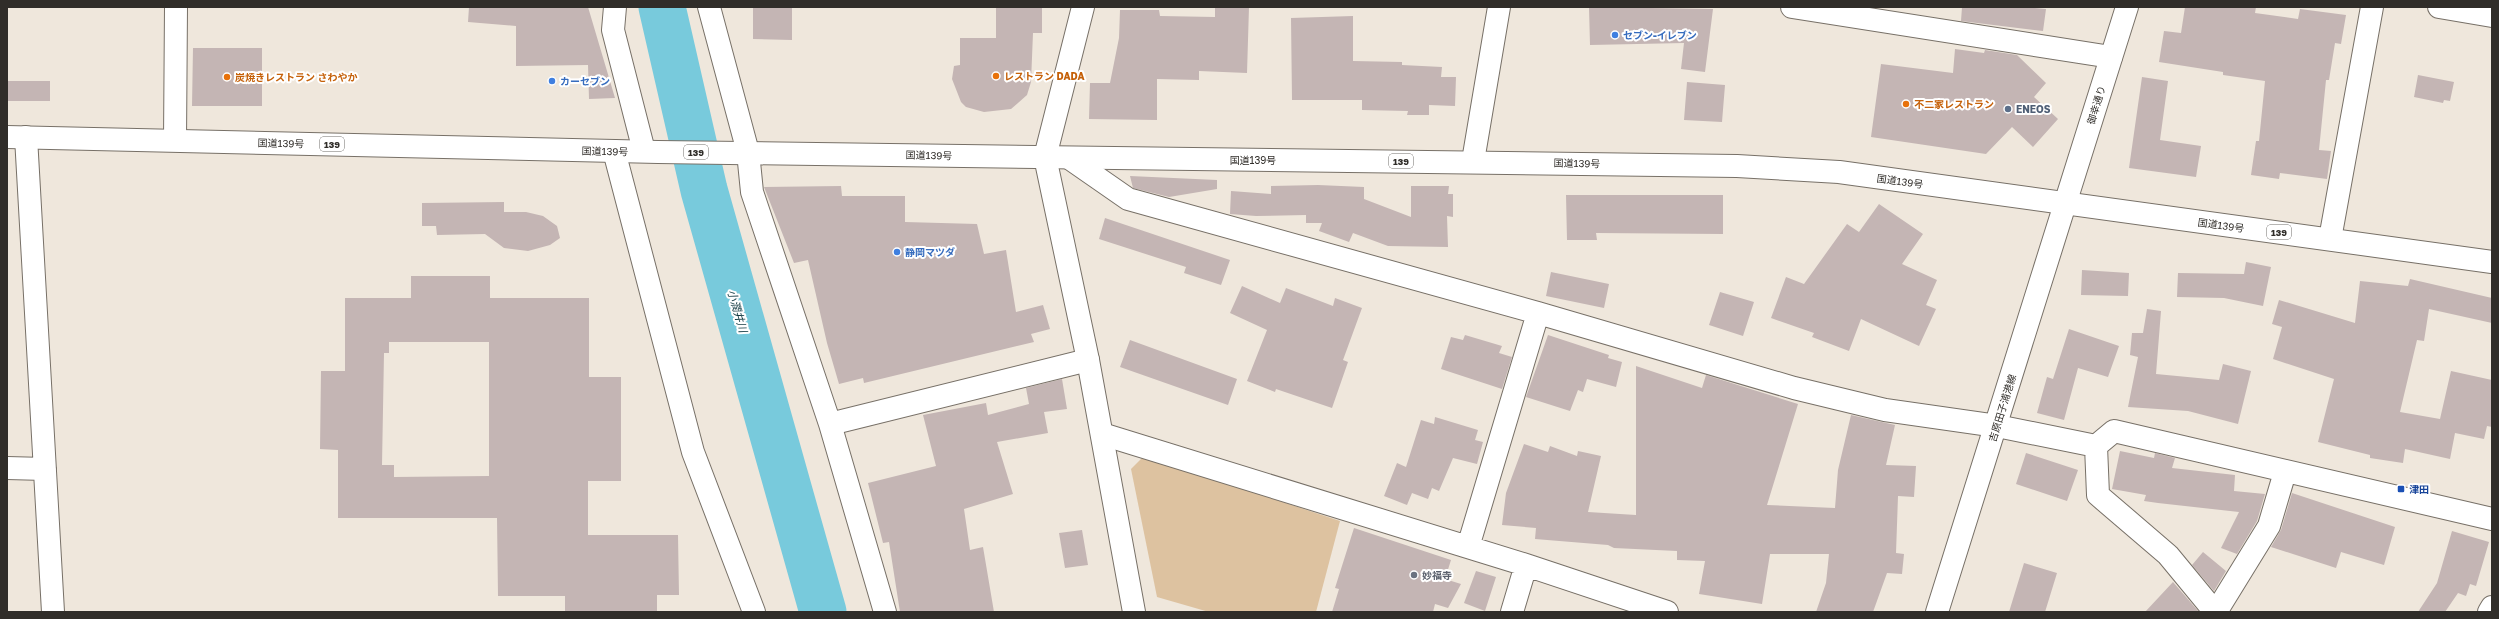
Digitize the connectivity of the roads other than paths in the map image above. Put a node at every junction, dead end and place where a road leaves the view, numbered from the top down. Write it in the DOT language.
graph roads {
  1 [pos="176,7"];
  2 [pos="615,7"];
  3 [pos="710,7"];
  4 [pos="1083,7"];
  5 [pos="1499,7"];
  6 [pos="1792,7"];
  7 [pos="2127,7"];
  8 [pos="2372,7"];
  9 [pos="2439,7"];
  10 [pos="2492,16"];
  11 [pos="2111,58"];
  12 [pos="16,137"];
  13 [pos="175,140"];
  14 [pos="614,151"];
  15 [pos="651,152"];
  16 [pos="741,152"];
  17 [pos="1045,157"];
  18 [pos="1069,158"];
  19 [pos="1474,161"];
  20 [pos="2065,204"];
  21 [pos="2330,239"];
  22 [pos="2492,262"];
  23 [pos="1538,313"];
  24 [pos="1088,360"];
  25 [pos="830,424"];
  26 [pos="1997,426"];
  27 [pos="1102,434"];
  28 [pos="2096,446"];
  29 [pos="7,468"];
  30 [pos="45,469"];
  31 [pos="2286,472"];
  32 [pos="2492,519"];
  33 [pos="1468,547"];
  34 [pos="1526,565"];
  35 [pos="2492,606"];
  36 [pos="53,612"];
  37 [pos="754,612"];
  38 [pos="885,612"];
  39 [pos="1134,612"];
  40 [pos="1512,612"];
  41 [pos="1667,612"];
  42 [pos="1938,612"];
  43 [pos="2215,612"];
  44 [pos="2489,612"];
  1 -- 13 [label="main road"];
  2 -- 15 [label="main road"];
  3 -- 16 [label="main road"];
  4 -- 17 [label="main road"];
  5 -- 19 [label="main road"];
  6 -- 11 [label="main road"];
  7 -- 11 [label="main road, 御幸通り"];
  8 -- 21 [label="main road"];
  9 -- 10 [label="main road"];
  11 -- 20 [label="main road, 御幸通り"];
  12 -- 13 [label="main road, 国道139号 / 139"];
  12 -- 30 [label="main road"];
  13 -- 14 [label="main road, 国道139号 / 139"];
  14 -- 15 [label="main road, 国道139号 / 139"];
  14 -- 37 [label="main road"];
  15 -- 16 [label="main road, 国道139号 / 139"];
  16 -- 17 [label="main road, 国道139号 / 139"];
  16 -- 25 [label="main road"];
  17 -- 18 [label="main road, 国道139号 / 139"];
  17 -- 24 [label="main road"];
  18 -- 19 [label="main road, 国道139号 / 139"];
  18 -- 23 [label="main road"];
  19 -- 20 [label="main road, 国道139号 / 139"];
  20 -- 21 [label="main road, 国道139号 / 139"];
  20 -- 26 [label="main road, 吉原田子浦港線"];
  21 -- 22 [label="main road, 国道139号 / 139"];
  23 -- 26 [label="main road"];
  23 -- 33 [label="main road"];
  24 -- 25 [label="main road"];
  24 -- 27 [label="main road"];
  25 -- 38 [label="main road"];
  26 -- 28 [label="main road"];
  26 -- 42 [label="main road, 吉原田子浦港線"];
  27 -- 33 [label="main road"];
  27 -- 39 [label="main road"];
  28 -- 31 [label="main road"];
  28 -- 43 [label="main road"];
  29 -- 30 [label="main road"];
  30 -- 36 [label="main road"];
  31 -- 32 [label="main road"];
  31 -- 43 [label="main road"];
  33 -- 34 [label="main road"];
  34 -- 40 [label="main road"];
  34 -- 41 [label="main road"];
  35 -- 44 [label="main road"];
}
